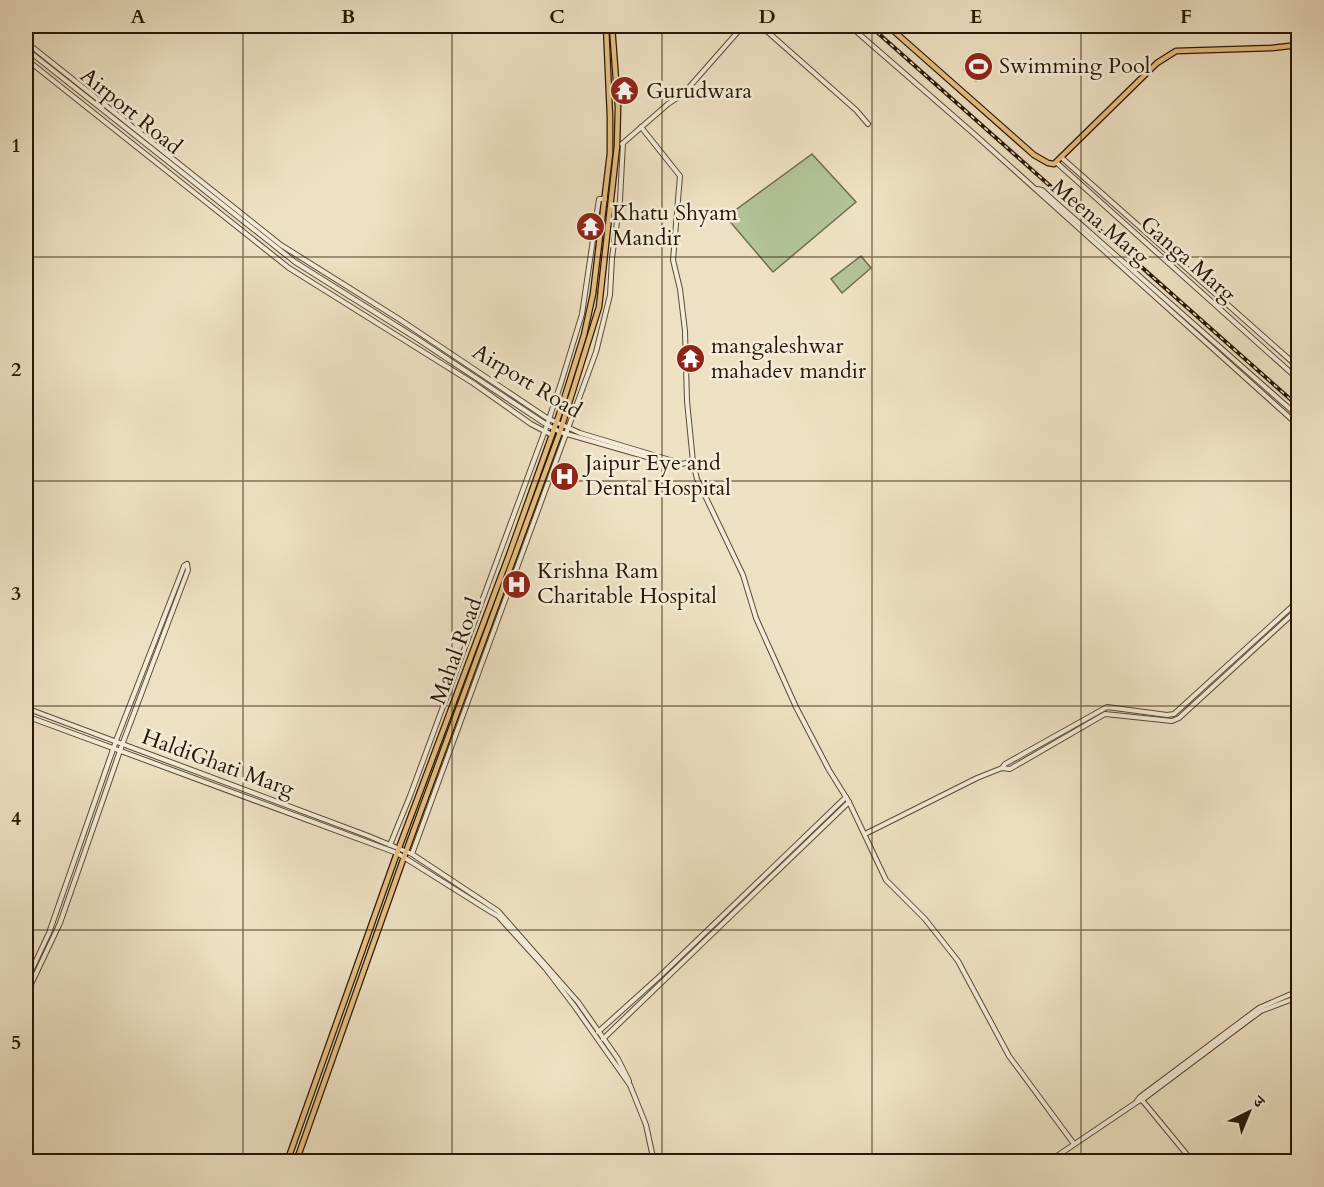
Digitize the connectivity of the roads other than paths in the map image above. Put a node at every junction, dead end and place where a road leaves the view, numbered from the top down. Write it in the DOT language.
graph roads {
  1 [pos="606,26"];
  2 [pos="612,26"];
  3 [pos="743,26"];
  4 [pos="762,26"];
  5 [pos="850,26"];
  6 [pos="888,26"];
  7 [pos="26,42"];
  8 [pos="1299,45"];
  9 [pos="26,49"];
  10 [pos="26,59"];
  11 [pos="868,124"];
  12 [pos="641,126"];
  13 [pos="623,143"];
  14 [pos="617,146"];
  15 [pos="1062,158"];
  16 [pos="1057,163"];
  17 [pos="1036,189"];
  18 [pos="605,199"];
  19 [pos="1299,368"];
  20 [pos="1252,375"];
  21 [pos="1299,379"];
  22 [pos="1247,380"];
  23 [pos="1280,399"];
  24 [pos="1275,405"];
  25 [pos="551,411"];
  26 [pos="559,415"];
  27 [pos="1299,416"];
  28 [pos="549,419"];
  29 [pos="556,422"];
  30 [pos="547,425"];
  31 [pos="562,425"];
  32 [pos="1299,425"];
  33 [pos="554,429"];
  34 [pos="545,431"];
  35 [pos="568,431"];
  36 [pos="560,432"];
  37 [pos="552,435"];
  38 [pos="693,462"];
  39 [pos="523,490"];
  40 [pos="531,494"];
  41 [pos="501,550"];
  42 [pos="509,555"];
  43 [pos="1299,601"];
  44 [pos="480,606"];
  45 [pos="1299,609"];
  46 [pos="489,611"];
  47 [pos="1186,706"];
  48 [pos="26,708"];
  49 [pos="26,717"];
  50 [pos="116,742"];
  51 [pos="122,745"];
  52 [pos="113,750"];
  53 [pos="119,752"];
  54 [pos="847,800"];
  55 [pos="92,811"];
  56 [pos="98,813"];
  57 [pos="865,834"];
  58 [pos="390,845"];
  59 [pos="398,851"];
  60 [pos="407,854"];
  61 [pos="26,982"];
  62 [pos="1299,991"];
  63 [pos="26,992"];
  64 [pos="1299,997"];
  65 [pos="618,1014"];
  66 [pos="624,1019"];
  67 [pos="597,1033"];
  68 [pos="602,1040"];
  69 [pos="1159,1085"];
  70 [pos="1140,1100"];
  71 [pos="1074,1144"];
  72 [pos="287,1161"];
  73 [pos="296,1161"];
  74 [pos="654,1161"];
  75 [pos="1048,1161"];
  76 [pos="1193,1161"];
  1 -- 18 [label="main road, Mahal Road"];
  2 -- 14 [label="main road, Mahal Road"];
  3 -- 12 [label="street"];
  4 -- 11 [label="street"];
  5 -- 17 [label="street"];
  6 -- 16 [label="main road"];
  7 -- 28 [label="street, Airport Road"];
  8 -- 15 [label="main road"];
  9 -- 30 [label="street, Airport Road"];
  10 -- 34 [label="street"];
  12 -- 13 [label="street"];
  12 -- 38 [label="street"];
  13 -- 14 [label="street"];
  13 -- 35 [label="street"];
  14 -- 31 [label="main road, Mahal Road"];
  15 -- 16 [label="main road"];
  15 -- 19 [label="street, Ganga Marg"];
  16 -- 21 [label="street, Ganga Marg"];
  17 -- 20 [label="street, Meena Marg"];
  17 -- 22 [label="street, Meena Marg"];
  18 -- 25 [label="street"];
  18 -- 26 [label="main road, Mahal Road"];
  20 -- 22 [label="street"];
  20 -- 23 [label="street, Meena Marg"];
  22 -- 24 [label="street, Meena Marg"];
  23 -- 24 [label="street"];
  23 -- 27 [label="street, Meena Marg"];
  24 -- 32 [label="street, Meena Marg"];
  25 -- 26 [label="street"];
  25 -- 28 [label="street"];
  26 -- 29 [label="main road, Mahal Road"];
  28 -- 29 [label="street, Airport Road"];
  28 -- 30 [label="street"];
  29 -- 31 [label="street, Airport Road"];
  29 -- 33 [label="main road, Mahal Road"];
  30 -- 33 [label="street, Airport Road"];
  30 -- 34 [label="street"];
  31 -- 35 [label="street, Airport Road"];
  31 -- 36 [label="main road, Mahal Road"];
  33 -- 36 [label="street, Airport Road"];
  33 -- 37 [label="main road, Mahal Road"];
  34 -- 37 [label="street"];
  34 -- 39 [label="street"];
  35 -- 36 [label="street, Airport Road"];
  35 -- 38 [label="street, Airport Road"];
  35 -- 60 [label="street"];
  36 -- 60 [label="main road, Mahal Road"];
  37 -- 40 [label="main road, Mahal Road"];
  38 -- 54 [label="street"];
  39 -- 40 [label="street"];
  39 -- 41 [label="street"];
  40 -- 42 [label="main road, Mahal Road"];
  41 -- 42 [label="street"];
  41 -- 44 [label="street"];
  42 -- 46 [label="main road, Mahal Road"];
  43 -- 47 [label="street"];
  44 -- 46 [label="street"];
  44 -- 58 [label="street"];
  45 -- 47 [label="street"];
  46 -- 59 [label="main road, Mahal Road"];
  47 -- 57 [label="street"];
  48 -- 50 [label="street, HaldiGhati Marg"];
  49 -- 52 [label="street, HaldiGhati Marg"];
  50 -- 51 [label="street, HaldiGhati Marg"];
  50 -- 51 [label="street"];
  50 -- 52 [label="street"];
  51 -- 53 [label="street"];
  51 -- 58 [label="street, HaldiGhati Marg"];
  52 -- 53 [label="street, HaldiGhati Marg"];
  52 -- 55 [label="street"];
  53 -- 56 [label="street"];
  53 -- 59 [label="street, HaldiGhati Marg"];
  54 -- 57 [label="street"];
  54 -- 65 [label="street"];
  54 -- 66 [label="street"];
  55 -- 56 [label="street"];
  55 -- 61 [label="street"];
  56 -- 63 [label="street"];
  57 -- 71 [label="street"];
  58 -- 59 [label="street, HaldiGhati Marg"];
  59 -- 60 [label="street"];
  59 -- 72 [label="main road, Mahal Road"];
  60 -- 67 [label="street"];
  60 -- 67 [label="street"];
  60 -- 73 [label="main road, Mahal Road"];
  62 -- 69 [label="street"];
  64 -- 69 [label="street"];
  65 -- 66 [label="street"];
  65 -- 67 [label="street"];
  66 -- 68 [label="street"];
  67 -- 68 [label="street"];
  68 -- 74 [label="street"];
  69 -- 70 [label="street"];
  70 -- 71 [label="street"];
  70 -- 76 [label="street"];
  71 -- 75 [label="street"];
}
